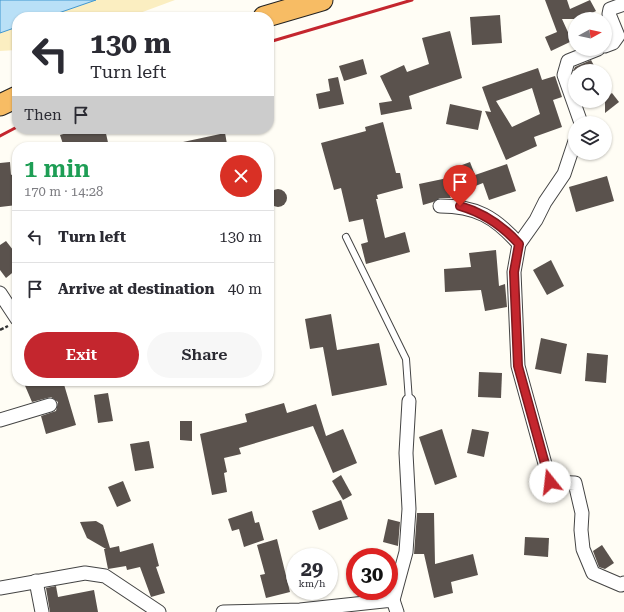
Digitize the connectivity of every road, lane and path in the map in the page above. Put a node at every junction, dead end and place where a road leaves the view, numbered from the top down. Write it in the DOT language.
graph roads {
  1 [pos="322,0"];
  2 [pos="624,4"];
  3 [pos="609,12"];
  4 [pos="274,14"];
  5 [pos="612,21"];
  6 [pos="612,43"];
  7 [pos="579,56"];
  8 [pos="12,100"];
  9 [pos="0,105"];
  10 [pos="579,116"];
  11 [pos="568,159"];
  12 [pos="440,206"];
  13 [pos="346,237"];
  14 [pos="519,244"];
  15 [pos="0,293"];
  16 [pos="12,311"];
  17 [pos="408,401"];
  18 [pos="50,405"];
  19 [pos="0,420"];
  20 [pos="36,581"];
  21 [pos="624,583"];
  22 [pos="0,588"];
  23 [pos="395,606"];
  24 [pos="42,612"];
  25 [pos="159,612"];
  26 [pos="223,612"];
  1 -- 4 [label="highway"];
  2 -- 3 [label="street"];
  5 -- 6 [label="street"];
  7 -- 10 [label="street"];
  8 -- 9 [label="highway"];
  11 -- 14 [label="street"];
  12 -- 14 [label="street"];
  13 -- 17 [label="lane"];
  14 -- 21 [label="street"];
  15 -- 16 [label="street"];
  17 -- 23 [label="street"];
  18 -- 19 [label="street"];
  20 -- 22 [label="street"];
  20 -- 24 [label="street"];
  20 -- 25 [label="street"];
  23 -- 26 [label="street"];
}
